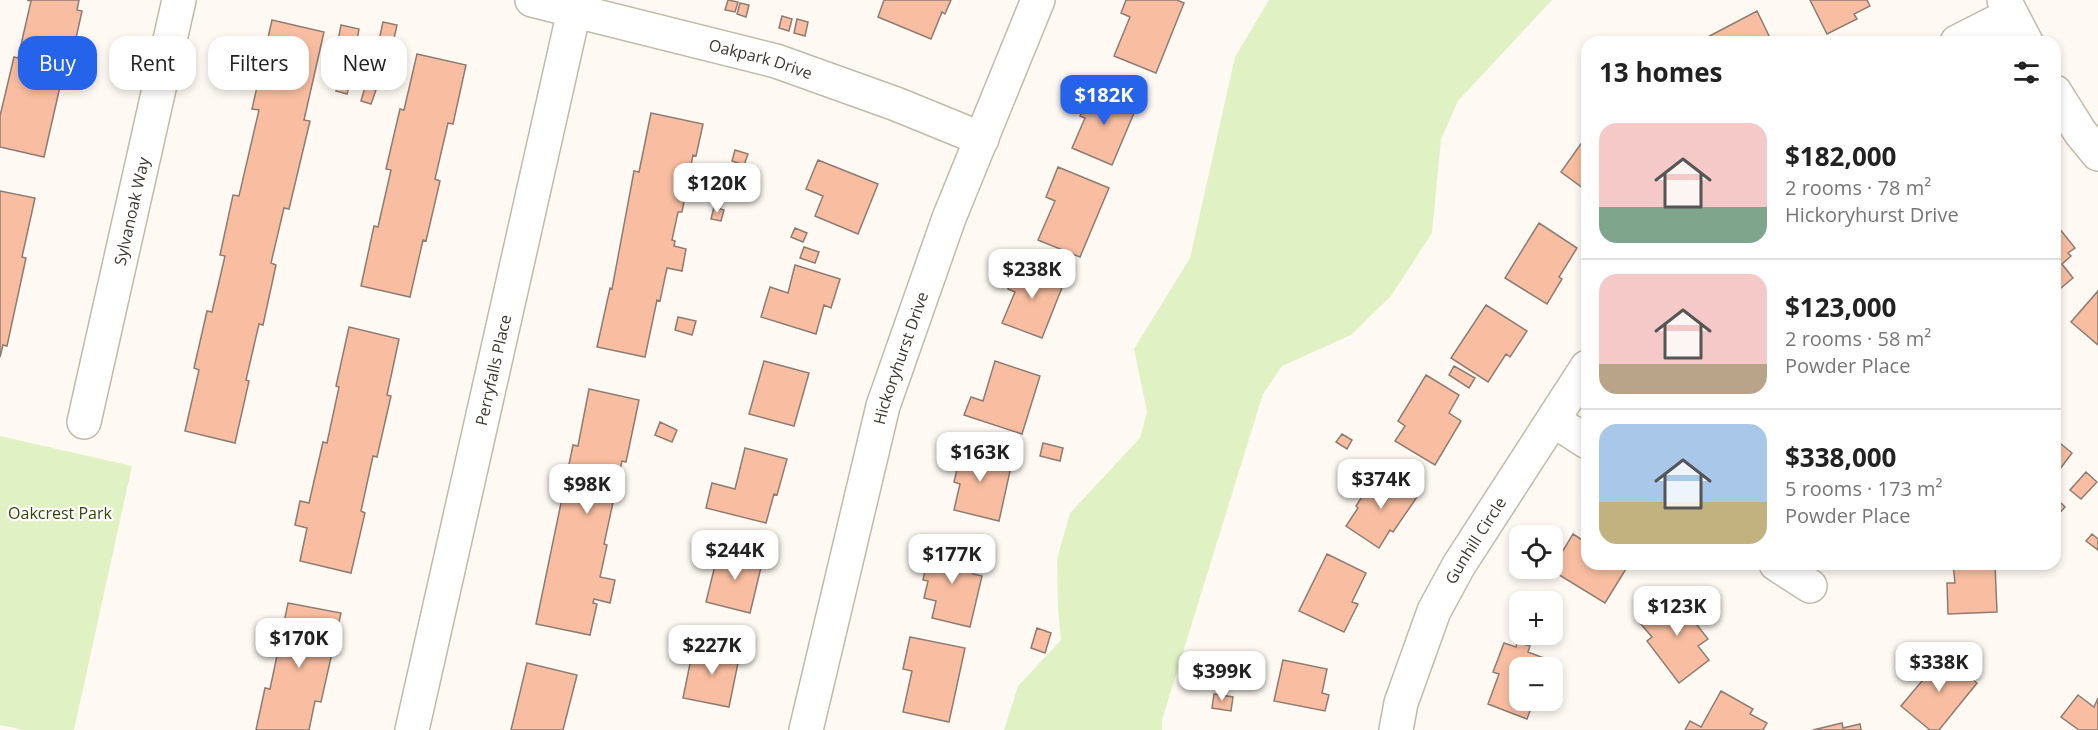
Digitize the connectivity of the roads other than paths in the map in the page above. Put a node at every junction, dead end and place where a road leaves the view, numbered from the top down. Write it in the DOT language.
graph roads {
  1 [pos="179,0"];
  2 [pos="532,0"];
  3 [pos="1038,0"];
  4 [pos="574,11"];
  5 [pos="2013,19"];
  6 [pos="1972,36"];
  7 [pos="2061,102"];
  8 [pos="982,139"];
  9 [pos="2098,154"];
  10 [pos="1581,376"];
  11 [pos="1553,420"];
  12 [pos="84,422"];
  13 [pos="1581,438"];
  14 [pos="1785,570"];
  15 [pos="1810,586"];
  16 [pos="412,730"];
  17 [pos="806,730"];
  18 [pos="1396,730"];
  1 -- 12 [label="street, Sylvanoak Way"];
  2 -- 4 [label="street, Oakpark Drive"];
  3 -- 8 [label="street, Hickoryhurst Drive"];
  4 -- 8 [label="street, Oakpark Drive"];
  4 -- 16 [label="street, Perryfalls Place"];
  5 -- 6 [label="street"];
  7 -- 9 [label="street"];
  8 -- 17 [label="street, Hickoryhurst Drive"];
  10 -- 11 [label="street, Gunhill Circle"];
  11 -- 13 [label="street"];
  11 -- 18 [label="street, Gunhill Circle"];
  14 -- 15 [label="street"];
}
